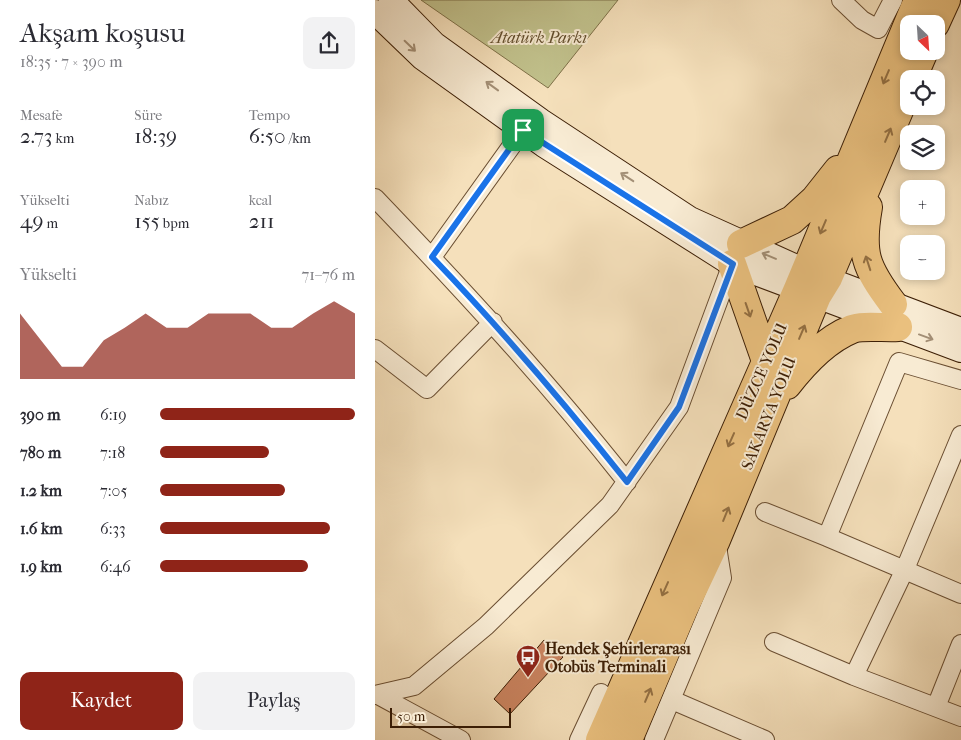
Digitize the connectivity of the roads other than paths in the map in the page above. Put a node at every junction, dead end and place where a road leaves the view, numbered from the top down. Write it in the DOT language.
graph roads {
  1 [pos="391,0"];
  2 [pos="841,0"];
  3 [pos="893,0"];
  4 [pos="918,0"];
  5 [pos="945,0"];
  6 [pos="375,12"];
  7 [pos="939,15"];
  8 [pos="900,102"];
  9 [pos="523,130"];
  10 [pos="865,158"];
  11 [pos="375,198"];
  12 [pos="737,254"];
  13 [pos="432,257"];
  14 [pos="812,284"];
  15 [pos="896,315"];
  16 [pos="493,322"];
  17 [pos="961,330"];
  18 [pos="375,349"];
  19 [pos="961,350"];
  20 [pos="766,361"];
  21 [pos="961,380"];
  22 [pos="768,410"];
  23 [pos="961,435"];
  24 [pos="627,482"];
  25 [pos="765,512"];
  26 [pos="827,537"];
  27 [pos="716,540"];
  28 [pos="905,569"];
  29 [pos="961,594"];
  30 [pos="649,626"];
  31 [pos="774,642"];
  32 [pos="961,644"];
  33 [pos="854,676"];
  34 [pos="601,693"];
  35 [pos="377,695"];
  36 [pos="672,700"];
  37 [pos="935,707"];
  38 [pos="961,716"];
  39 [pos="461,740"];
  40 [pos="579,740"];
  41 [pos="600,740"];
  42 [pos="628,740"];
  43 [pos="654,740"];
  44 [pos="765,740"];
  12 -- 1 [label="main road, one-way"];
  2 -- 3 [label="street"];
  4 -- 10 [label="highway, DÜZCE YOLU, one-way"];
  5 -- 7 [label="highway"];
  6 -- 9 [label="main road, one-way"];
  10 -- 8 [label="highway, one-way"];
  9 -- 12 [label="main road"];
  9 -- 13 [label="street"];
  10 -- 12 [label="highway"];
  10 -- 14 [label="highway, DÜZCE YOLU"];
  15 -- 10 [label="highway, one-way"];
  11 -- 13 [label="street"];
  12 -- 14 [label="main road"];
  12 -- 20 [label="highway, one-way"];
  12 -- 24 [label="street"];
  13 -- 16 [label="street"];
  14 -- 15 [label="main road"];
  14 -- 20 [label="highway, DÜZCE YOLU"];
  22 -- 14 [label="highway, SAKARYA YOLU, one-way"];
  15 -- 17 [label="main road"];
  15 -- 19 [label="main road, one-way"];
  15 -- 22 [label="highway"];
  16 -- 18 [label="street"];
  16 -- 24 [label="street"];
  20 -- 30 [label="highway, DÜZCE YOLU, one-way"];
  21 -- 26 [label="street"];
  27 -- 22 [label="highway, SAKARYA YOLU, one-way"];
  23 -- 28 [label="street"];
  24 -- 35 [label="street"];
  25 -- 26 [label="street"];
  26 -- 28 [label="street"];
  27 -- 36 [label="street"];
  42 -- 27 [label="highway, SAKARYA YOLU, one-way"];
  28 -- 29 [label="street"];
  28 -- 33 [label="street"];
  30 -- 34 [label="highway"];
  30 -- 41 [label="highway, DÜZCE YOLU"];
  31 -- 33 [label="street"];
  32 -- 37 [label="street"];
  33 -- 37 [label="street"];
  34 -- 40 [label="street"];
  35 -- 39 [label="street"];
  36 -- 43 [label="street"];
  36 -- 44 [label="street"];
  37 -- 38 [label="street"];
}
